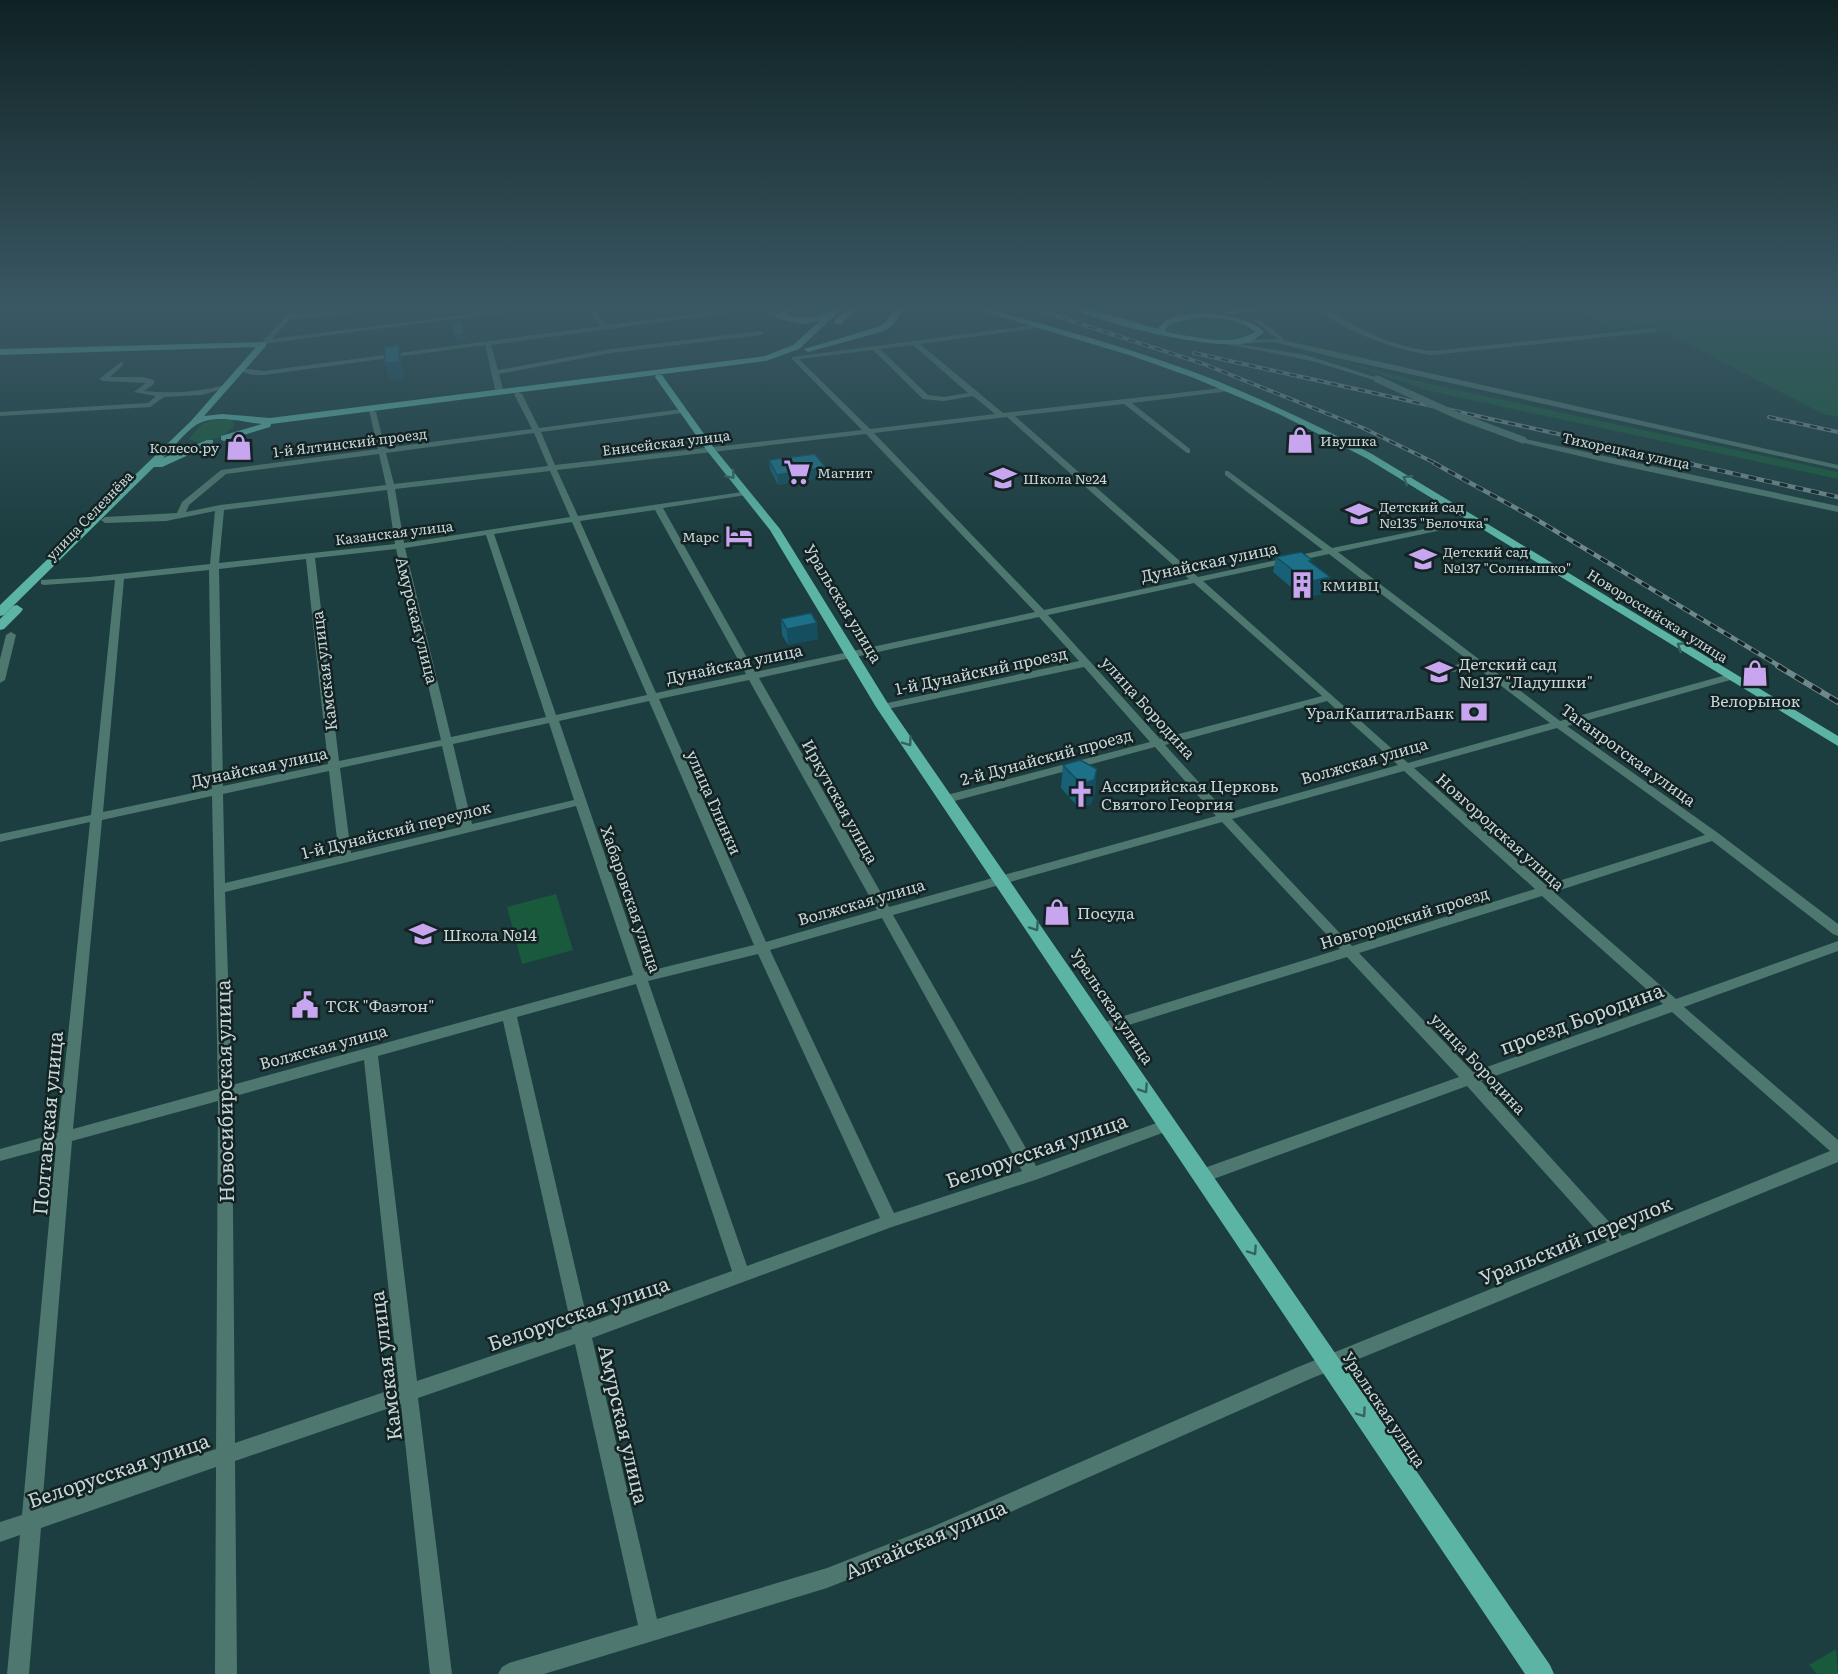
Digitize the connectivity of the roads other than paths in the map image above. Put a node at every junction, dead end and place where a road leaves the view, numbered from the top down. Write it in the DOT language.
graph roads {
  1 [pos="150,383"];
  2 [pos="228,383"];
  3 [pos="498,383"];
  4 [pos="574,383"];
  5 [pos="608,383"];
  6 [pos="663,383"];
  7 [pos="819,383"];
  8 [pos="912,383"];
  9 [pos="961,383"];
  10 [pos="1213,383"];
  11 [pos="1386,383"];
  12 [pos="1465,383"];
  13 [pos="1230,389"];
  14 [pos="222,390"];
  15 [pos="500,393"];
  16 [pos="518,394"];
  17 [pos="974,394"];
  18 [pos="162,395"];
  19 [pos="1125,401"];
  20 [pos="682,411"];
  21 [pos="372,412"];
  22 [pos="0,414"];
  23 [pos="1005,416"];
  24 [pos="235,417"];
  25 [pos="188,428"];
  26 [pos="536,430"];
  27 [pos="869,432"];
  28 [pos="224,438"];
  29 [pos="210,442"];
  30 [pos="711,450"];
  31 [pos="1187,451"];
  32 [pos="380,452"];
  33 [pos="1838,467"];
  34 [pos="551,469"];
  35 [pos="1228,473"];
  36 [pos="391,487"];
  37 [pos="746,493"];
  38 [pos="657,506"];
  39 [pos="220,508"];
  40 [pos="1838,509"];
  41 [pos="181,513"];
  42 [pos="105,520"];
  43 [pos="573,520"];
  44 [pos="1475,520"];
  45 [pos="489,532"];
  46 [pos="400,546"];
  47 [pos="1330,552"];
  48 [pos="310,556"];
  49 [pos="214,566"];
  50 [pos="120,577"];
  51 [pos="1195,580"];
  52 [pos="44,582"];
  53 [pos="0,612"];
  54 [pos="1042,614"];
  55 [pos="0,626"];
  56 [pos="11,635"];
  57 [pos="850,655"];
  58 [pos="1477,662"];
  59 [pos="1086,663"];
  60 [pos="1453,669"];
  61 [pos="753,676"];
  62 [pos="1730,677"];
  63 [pos="0,680"];
  64 [pos="651,698"];
  65 [pos="1328,698"];
  66 [pos="883,707"];
  67 [pos="552,719"];
  68 [pos="1559,725"];
  69 [pos="447,742"];
  70 [pos="1838,742"];
  71 [pos="1158,744"];
  72 [pos="334,766"];
  73 [pos="1405,766"];
  74 [pos="217,791"];
  75 [pos="947,799"];
  76 [pos="580,802"];
  77 [pos="97,817"];
  78 [pos="1224,817"];
  79 [pos="467,828"];
  80 [pos="1714,836"];
  81 [pos="0,838"];
  82 [pos="345,858"];
  83 [pos="1002,879"];
  84 [pos="219,889"];
  85 [pos="1543,891"];
  86 [pos="885,913"];
  87 [pos="1838,931"];
  88 [pos="1838,946"];
  89 [pos="762,948"];
  90 [pos="1348,950"];
  91 [pos="640,978"];
  92 [pos="1671,1006"];
  93 [pos="509,1015"];
  94 [pos="1103,1028"];
  95 [pos="370,1052"];
  96 [pos="1469,1078"];
  97 [pos="225,1091"];
  98 [pos="1168,1125"];
  99 [pos="65,1136"];
  100 [pos="1838,1149"];
  101 [pos="0,1155"];
  102 [pos="1838,1155"];
  103 [pos="1032,1174"];
  104 [pos="1202,1176"];
  105 [pos="890,1221"];
  106 [pos="1618,1243"];
  107 [pos="742,1276"];
  108 [pos="583,1333"];
  109 [pos="1329,1365"];
  110 [pos="410,1392"];
  111 [pos="227,1454"];
  112 [pos="32,1521"];
  113 [pos="0,1532"];
  114 [pos="650,1632"];
  115 [pos="18,1674"];
  116 [pos="226,1674"];
  117 [pos="441,1674"];
  118 [pos="508,1674"];
  119 [pos="1541,1674"];
  1 -- 18 [label="street"];
  2 -- 14 [label="main road, улица Селезнёва"];
  3 -- 15 [label="street"];
  4 -- 15 [label="main road"];
  5 -- 16 [label="main road, улица Селезнёва"];
  6 -- 20 [label="main road, Уральская улица"];
  7 -- 27 [label="street, улица Бородина"];
  8 -- 17 [label="street"];
  9 -- 17 [label="street, Новгородская улица"];
  10 -- 13 [label="main road, Новороссийская улица"];
  11 -- 40 [label="street, Тихорецкая улица, bridge"];
  12 -- 33 [label="street"];
  13 -- 19 [label="street, Енисейская улица"];
  44 -- 13 [label="main road, Новороссийская улица, one-way"];
  14 -- 18 [label="street"];
  14 -- 24 [label="main road"];
  14 -- 25 [label="main road, улица Селезнёва"];
  15 -- 24 [label="main road"];
  16 -- 21 [label="main road, улица Селезнёва"];
  16 -- 26 [label="street, улица Глинки"];
  17 -- 23 [label="street, Новгородская улица"];
  18 -- 22 [label="street"];
  19 -- 23 [label="street, Енисейская улица"];
  19 -- 31 [label="street"];
  20 -- 26 [label="street, 1-й Ялтинский проезд"];
  20 -- 30 [label="main road, Уральская улица"];
  21 -- 28 [label="main road, улица Селезнёва"];
  21 -- 32 [label="street, Амурская улица"];
  23 -- 27 [label="street, Енисейская улица"];
  23 -- 51 [label="street, Новгородская улица"];
  24 -- 25 [label="main road"];
  24 -- 28 [label="main road"];
  25 -- 29 [label="main road"];
  25 -- 53 [label="main road, улица Селезнёва"];
  26 -- 32 [label="street, 1-й Ялтинский проезд"];
  26 -- 34 [label="street, улица Глинки"];
  27 -- 30 [label="street, Енисейская улица"];
  27 -- 54 [label="street, улица Бородина"];
  28 -- 29 [label="main road, улица Селезнёва"];
  29 -- 42 [label="main road, улица Селезнёва"];
  30 -- 34 [label="street, Енисейская улица"];
  30 -- 37 [label="main road, Уральская улица, one-way"];
  32 -- 36 [label="street, Амурская улица"];
  32 -- 41 [label="street, 1-й Ялтинский проезд"];
  34 -- 36 [label="street, Енисейская улица"];
  34 -- 43 [label="street, улица Глинки"];
  35 -- 47 [label="street, Таганрогская улица"];
  36 -- 39 [label="street, Енисейская улица"];
  36 -- 46 [label="street, Амурская улица"];
  37 -- 38 [label="street, Казанская улица"];
  37 -- 57 [label="main road, Уральская улица"];
  38 -- 43 [label="street, Казанская улица"];
  38 -- 61 [label="street, Иркутская улица"];
  39 -- 41 [label="street, Енисейская улица"];
  39 -- 49 [label="street, Новосибирская улица"];
  41 -- 42 [label="street, Енисейская улица"];
  42 -- 52 [label="main road, улица Селезнёва"];
  43 -- 45 [label="street, Казанская улица"];
  43 -- 64 [label="street, улица Глинки"];
  44 -- 47 [label="street, Дунайская улица"];
  62 -- 44 [label="main road, Новороссийская улица, one-way"];
  45 -- 46 [label="street, Казанская улица"];
  45 -- 67 [label="street, Хабаровская улица"];
  46 -- 48 [label="street, Казанская улица"];
  46 -- 69 [label="street, Амурская улица"];
  47 -- 51 [label="street, Дунайская улица"];
  47 -- 58 [label="street, Таганрогская улица"];
  48 -- 49 [label="street, Казанская улица"];
  48 -- 72 [label="street, Камская улица"];
  49 -- 50 [label="street, Казанская улица"];
  49 -- 74 [label="street, Новосибирская улица"];
  50 -- 52 [label="street, Казанская улица"];
  50 -- 77 [label="street, Полтавская улица"];
  51 -- 54 [label="street, Дунайская улица"];
  51 -- 65 [label="street, Новгородская улица"];
  52 -- 55 [label="main road, улица Селезнёва"];
  54 -- 57 [label="street, Дунайская улица"];
  54 -- 59 [label="street, улица Бородина"];
  56 -- 63 [label="street"];
  57 -- 61 [label="street, Дунайская улица"];
  57 -- 66 [label="main road, Уральская улица"];
  58 -- 60 [label="street"];
  58 -- 68 [label="street, Таганрогская улица"];
  59 -- 66 [label="street, 1-й Дунайский проезд"];
  59 -- 71 [label="street, улица Бородина"];
  61 -- 64 [label="street, Дунайская улица"];
  61 -- 86 [label="street, Иркутская улица"];
  62 -- 68 [label="street, Волжская улица"];
  62 -- 70 [label="main road, Новороссийская улица"];
  64 -- 67 [label="street, Дунайская улица"];
  64 -- 89 [label="street, улица Глинки"];
  65 -- 71 [label="street, 2-й Дунайский проезд"];
  65 -- 73 [label="street, Новгородская улица"];
  66 -- 75 [label="main road, Уральская улица, one-way"];
  67 -- 69 [label="street, Дунайская улица"];
  67 -- 76 [label="street, Хабаровская улица"];
  68 -- 73 [label="street, Волжская улица"];
  68 -- 80 [label="street, Таганрогская улица"];
  69 -- 72 [label="street, Дунайская улица"];
  69 -- 79 [label="street, Амурская улица"];
  71 -- 75 [label="street, 2-й Дунайский проезд"];
  71 -- 78 [label="street, улица Бородина"];
  72 -- 74 [label="street, Дунайская улица"];
  72 -- 82 [label="street, Камская улица"];
  73 -- 78 [label="street, Волжская улица"];
  73 -- 85 [label="street, Новгородская улица"];
  74 -- 77 [label="street, Дунайская улица"];
  74 -- 84 [label="street, Новосибирская улица"];
  75 -- 83 [label="main road, Уральская улица"];
  76 -- 79 [label="street, 1-й Дунайский переулок"];
  76 -- 91 [label="street, Хабаровская улица"];
  77 -- 81 [label="street, Дунайская улица"];
  77 -- 99 [label="street, Полтавская улица"];
  78 -- 83 [label="street, Волжская улица"];
  78 -- 90 [label="street, улица Бородина"];
  79 -- 82 [label="street, 1-й Дунайский переулок"];
  80 -- 85 [label="street, Новгородский проезд"];
  80 -- 87 [label="street, Таганрогская улица"];
  82 -- 84 [label="street, 1-й Дунайский переулок"];
  83 -- 86 [label="street, Волжская улица"];
  83 -- 94 [label="main road, Уральская улица, one-way"];
  84 -- 97 [label="street, Новосибирская улица"];
  85 -- 90 [label="street, Новгородский проезд"];
  85 -- 92 [label="street, Новгородская улица"];
  86 -- 89 [label="street, Волжская улица"];
  86 -- 103 [label="street, Иркутская улица"];
  88 -- 92 [label="street, проезд Бородина"];
  89 -- 91 [label="street, Волжская улица"];
  89 -- 105 [label="street, улица Глинки"];
  90 -- 94 [label="street, Новгородский проезд"];
  90 -- 96 [label="street, улица Бородина"];
  91 -- 93 [label="street, Волжская улица"];
  91 -- 107 [label="street, Хабаровская улица"];
  92 -- 96 [label="street, проезд Бородина"];
  92 -- 100 [label="street, Новгородская улица"];
  93 -- 95 [label="street, Волжская улица"];
  93 -- 108 [label="street, Амурская улица"];
  94 -- 98 [label="main road, Уральская улица, one-way"];
  95 -- 97 [label="street, Волжская улица"];
  95 -- 110 [label="street, Камская улица"];
  96 -- 104 [label="street, проезд Бородина"];
  96 -- 106 [label="street, улица Бородина"];
  97 -- 99 [label="street, Волжская улица"];
  97 -- 111 [label="street, Новосибирская улица"];
  98 -- 103 [label="street, Белорусская улица"];
  98 -- 104 [label="main road, Уральская улица"];
  99 -- 101 [label="street, Волжская улица"];
  99 -- 112 [label="street, Полтавская улица"];
  102 -- 106 [label="street, Уральский переулок"];
  103 -- 105 [label="street, Белорусская улица"];
  104 -- 109 [label="main road, Уральская улица, one-way"];
  105 -- 107 [label="street, Белорусская улица"];
  106 -- 109 [label="street, Уральский переулок"];
  107 -- 108 [label="street, Белорусская улица"];
  108 -- 110 [label="street, Белорусская улица"];
  108 -- 114 [label="street, Амурская улица"];
  109 -- 114 [label="street, Алтайская улица"];
  109 -- 119 [label="main road, Уральская улица, one-way"];
  110 -- 111 [label="street, Белорусская улица"];
  110 -- 117 [label="street, Камская улица"];
  111 -- 112 [label="street, Белорусская улица"];
  111 -- 116 [label="street, Новосибирская улица"];
  112 -- 113 [label="street, Белорусская улица"];
  112 -- 115 [label="street, Полтавская улица"];
  114 -- 118 [label="street, Алтайская улица"];
}
